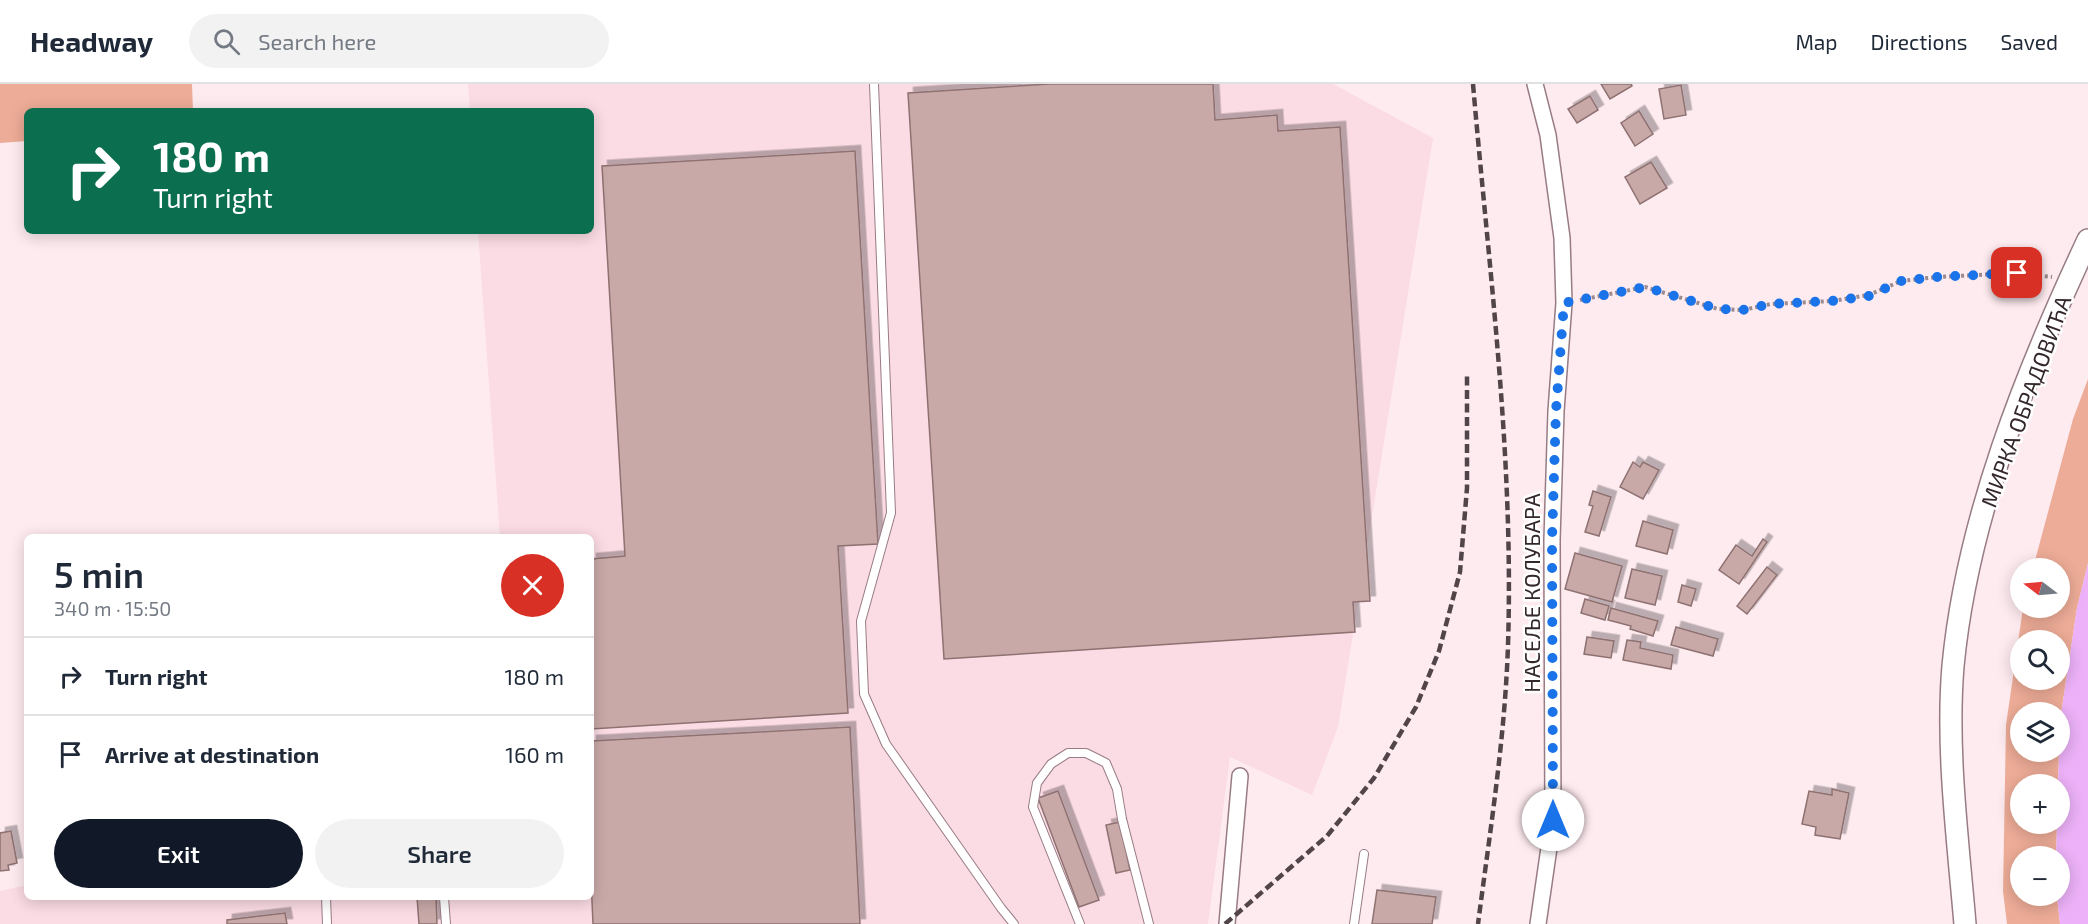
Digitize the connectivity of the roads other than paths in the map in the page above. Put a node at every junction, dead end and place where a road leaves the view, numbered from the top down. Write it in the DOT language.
graph roads {
  1 [pos="874,84"];
  2 [pos="1535,84"];
  3 [pos="2088,240"];
  4 [pos="1240,777"];
  5 [pos="1364,854"];
  6 [pos="326,900"];
  7 [pos="444,900"];
  8 [pos="327,924"];
  9 [pos="446,924"];
  10 [pos="1014,924"];
  11 [pos="1080,924"];
  12 [pos="1149,924"];
  13 [pos="1227,924"];
  14 [pos="1354,924"];
  15 [pos="1538,924"];
  16 [pos="1965,924"];
  1 -- 10 [label="lane"];
  2 -- 15 [label="street, НАСЕЉЕ КОЛУБАРА"];
  3 -- 16 [label="street, МИРКА ОБРАДОВИЋА"];
  4 -- 13 [label="street"];
  5 -- 14 [label="lane"];
  6 -- 8 [label="lane"];
  7 -- 9 [label="lane"];
  11 -- 12 [label="lane"];
}
